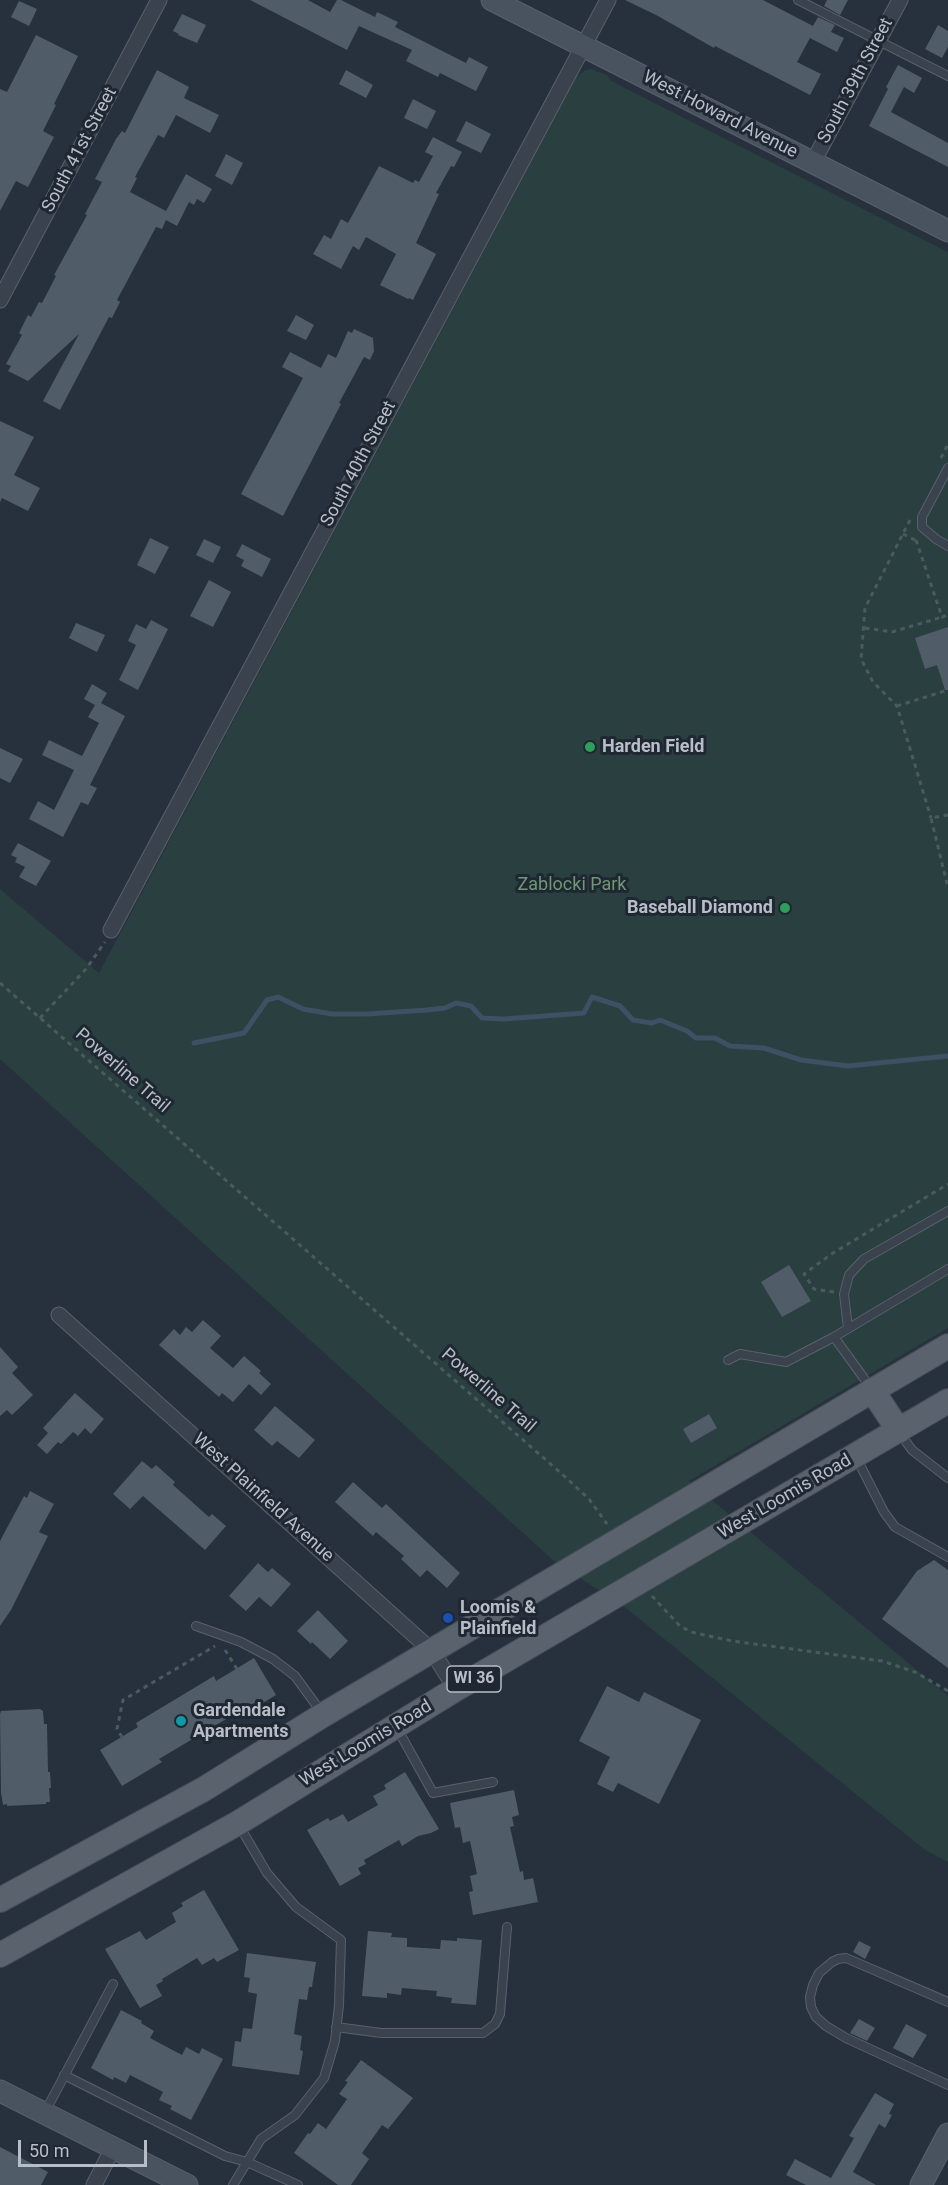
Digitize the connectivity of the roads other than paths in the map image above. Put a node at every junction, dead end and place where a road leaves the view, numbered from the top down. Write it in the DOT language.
graph roads {
  1 [pos="159,0"];
  2 [pos="492,0"];
  3 [pos="608,0"];
  4 [pos="798,0"];
  5 [pos="900,0"];
  6 [pos="878,41"];
  7 [pos="582,45"];
  8 [pos="948,76"];
  9 [pos="813,162"];
  10 [pos="948,231"];
  11 [pos="0,300"];
  12 [pos="948,468"];
  13 [pos="948,546"];
  14 [pos="111,930"];
  15 [pos="948,1211"];
  16 [pos="948,1269"];
  17 [pos="59,1315"];
  18 [pos="848,1328"];
  19 [pos="834,1337"];
  20 [pos="948,1346"];
  21 [pos="728,1360"];
  22 [pos="872,1390"];
  23 [pos="948,1401"];
  24 [pos="899,1431"];
  25 [pos="856,1456"];
  26 [pos="948,1478"];
  27 [pos="948,1557"];
  28 [pos="196,1626"];
  29 [pos="432,1651"];
  30 [pos="456,1689"];
  31 [pos="323,1714"];
  32 [pos="396,1726"];
  33 [pos="493,1782"];
  34 [pos="238,1823"];
  35 [pos="0,1900"];
  36 [pos="507,1927"];
  37 [pos="0,1955"];
  38 [pos="113,1984"];
  39 [pos="948,2002"];
  40 [pos="336,2027"];
  41 [pos="64,2075"];
  42 [pos="948,2085"];
  43 [pos="0,2091"];
  44 [pos="44,2113"];
  45 [pos="948,2134"];
  46 [pos="113,2148"];
  47 [pos="247,2162"];
  48 [pos="94,2185"];
  49 [pos="188,2185"];
  50 [pos="233,2185"];
  51 [pos="298,2185"];
  52 [pos="921,2185"];
  1 -- 11 [label="street, South 41st Street"];
  2 -- 7 [label="street, West Howard Avenue"];
  3 -- 7 [label="street, South 40th Street"];
  4 -- 6 [label="lane"];
  5 -- 6 [label="street, South 39th Street"];
  6 -- 8 [label="lane"];
  6 -- 9 [label="street, South 39th Street"];
  7 -- 9 [label="street, West Howard Avenue"];
  7 -- 14 [label="street, South 40th Street"];
  9 -- 10 [label="street, West Howard Avenue"];
  12 -- 13 [label="lane"];
  15 -- 18 [label="lane"];
  16 -- 18 [label="lane"];
  17 -- 29 [label="street, West Plainfield Avenue"];
  18 -- 19 [label="lane"];
  19 -- 21 [label="lane"];
  19 -- 22 [label="lane"];
  20 -- 22 [label="main road, WI 36"];
  22 -- 24 [label="main road"];
  22 -- 29 [label="main road, WI 36"];
  23 -- 24 [label="main road, West Loomis Road / WI 36"];
  24 -- 25 [label="main road, West Loomis Road / WI 36"];
  24 -- 26 [label="lane"];
  25 -- 27 [label="lane"];
  25 -- 30 [label="main road, West Loomis Road / WI 36"];
  28 -- 31 [label="lane"];
  29 -- 30 [label="street, West Plainfield Avenue"];
  29 -- 31 [label="main road, WI 36"];
  30 -- 32 [label="main road, West Loomis Road / WI 36"];
  31 -- 35 [label="main road, WI 36"];
  32 -- 33 [label="lane"];
  32 -- 34 [label="main road, West Loomis Road / WI 36"];
  34 -- 37 [label="main road, West Loomis Road / WI 36"];
  34 -- 40 [label="lane"];
  36 -- 40 [label="lane"];
  38 -- 41 [label="lane"];
  39 -- 42 [label="lane"];
  40 -- 47 [label="lane"];
  41 -- 44 [label="lane"];
  41 -- 47 [label="lane"];
  43 -- 44 [label="street"];
  44 -- 46 [label="street"];
  45 -- 52 [label="street"];
  46 -- 48 [label="street"];
  46 -- 49 [label="street"];
  47 -- 50 [label="lane"];
  47 -- 51 [label="lane"];
}
